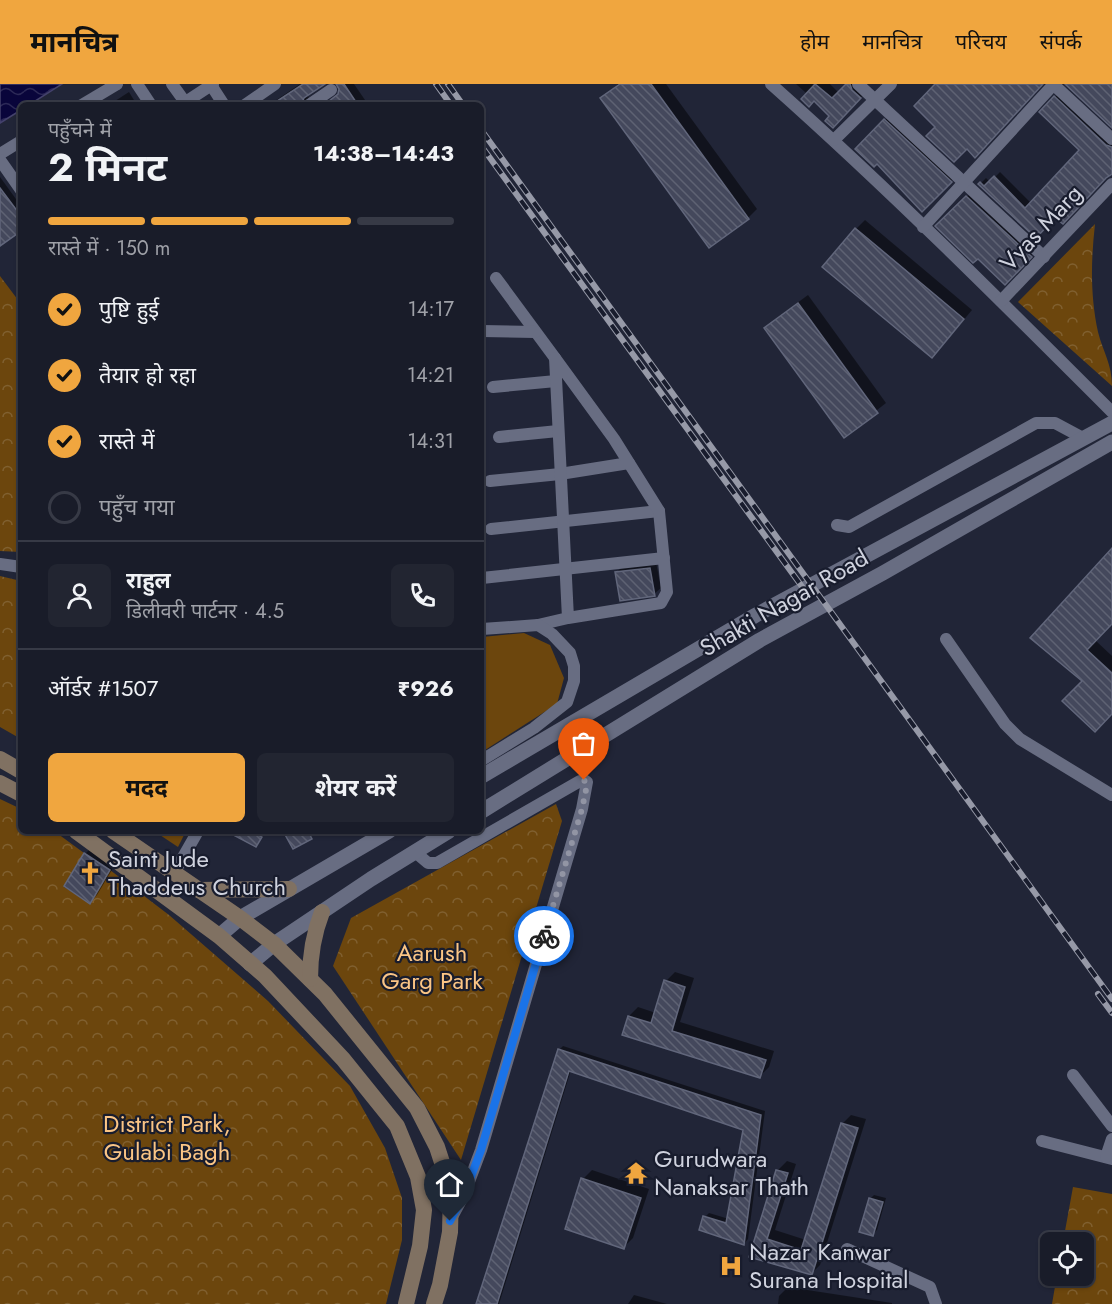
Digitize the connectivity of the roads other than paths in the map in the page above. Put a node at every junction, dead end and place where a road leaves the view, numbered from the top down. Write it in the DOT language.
graph roads {
  1 [pos="117,84"];
  2 [pos="137,84"];
  3 [pos="172,84"];
  4 [pos="275,84"];
  5 [pos="771,84"];
  6 [pos="858,84"];
  7 [pos="891,84"];
  8 [pos="1053,84"];
  9 [pos="212,85"];
  10 [pos="331,90"];
  11 [pos="876,100"];
  12 [pos="87,102"];
  13 [pos="149,102"];
  14 [pos="189,102"];
  15 [pos="222,102"];
  16 [pos="249,102"];
  17 [pos="313,102"];
  18 [pos="1112,139"];
  19 [pos="834,140"];
  20 [pos="18,143"];
  21 [pos="0,154"];
  22 [pos="0,160"];
  23 [pos="964,183"];
  24 [pos="1112,184"];
  25 [pos="18,186"];
  26 [pos="923,227"];
  27 [pos="1044,257"];
  28 [pos="496,278"];
  29 [pos="1001,301"];
  30 [pos="484,332"];
  31 [pos="536,332"];
  32 [pos="555,358"];
  33 [pos="556,381"];
  34 [pos="493,387"];
  35 [pos="1112,412"];
  36 [pos="1112,423"];
  37 [pos="558,431"];
  38 [pos="499,437"];
  39 [pos="1083,438"];
  40 [pos="1112,442"];
  41 [pos="629,463"];
  42 [pos="560,474"];
  43 [pos="490,481"];
  44 [pos="659,511"];
  45 [pos="562,522"];
  46 [pos="837,525"];
  47 [pos="491,529"];
  48 [pos="664,558"];
  49 [pos="0,564"];
  50 [pos="18,567"];
  51 [pos="565,569"];
  52 [pos="484,578"];
  53 [pos="568,618"];
  54 [pos="538,625"];
  55 [pos="484,629"];
  56 [pos="946,639"];
  57 [pos="0,759"];
  58 [pos="484,759"];
  59 [pos="18,769"];
  60 [pos="484,775"];
  61 [pos="0,783"];
  62 [pos="18,792"];
  63 [pos="1112,795"];
  64 [pos="484,810"];
  65 [pos="80,834"];
  66 [pos="117,834"];
  67 [pos="196,834"];
  68 [pos="384,834"];
  69 [pos="443,834"];
  70 [pos="415,852"];
  71 [pos="174,873"];
  72 [pos="289,889"];
  73 [pos="199,890"];
  74 [pos="322,912"];
  75 [pos="240,918"];
  76 [pos="219,936"];
  77 [pos="274,944"];
  78 [pos="250,964"];
  79 [pos="310,979"];
  80 [pos="1073,1075"];
  81 [pos="1112,1126"];
  82 [pos="1112,1139"];
  83 [pos="1042,1141"];
  84 [pos="1109,1158"];
  85 [pos="450,1221"];
  86 [pos="847,1249"];
  87 [pos="406,1304"];
  88 [pos="434,1304"];
  89 [pos="936,1304"];
  1 -- 12 [label="street"];
  2 -- 13 [label="street"];
  3 -- 14 [label="street"];
  4 -- 16 [label="street"];
  5 -- 19 [label="street"];
  6 -- 11 [label="street"];
  7 -- 11 [label="street"];
  8 -- 18 [label="street"];
  8 -- 23 [label="street"];
  9 -- 14 [label="street"];
  9 -- 15 [label="street"];
  10 -- 17 [label="street"];
  11 -- 19 [label="street"];
  11 -- 23 [label="street"];
  19 -- 26 [label="street"];
  20 -- 21 [label="street"];
  22 -- 25 [label="street"];
  23 -- 26 [label="street"];
  23 -- 27 [label="street"];
  24 -- 27 [label="street, Vyas Marg"];
  26 -- 29 [label="street"];
  27 -- 29 [label="street, Vyas Marg"];
  28 -- 31 [label="street"];
  29 -- 35 [label="street"];
  30 -- 31 [label="street"];
  31 -- 32 [label="street"];
  32 -- 33 [label="street"];
  32 -- 41 [label="street"];
  33 -- 34 [label="street"];
  33 -- 37 [label="street"];
  36 -- 39 [label="street, Shakti Nagar Road"];
  37 -- 38 [label="street"];
  37 -- 42 [label="street"];
  39 -- 46 [label="street"];
  39 -- 60 [label="street, Shakti Nagar Road"];
  40 -- 64 [label="street, Shakti Nagar Road"];
  41 -- 42 [label="street"];
  41 -- 44 [label="street"];
  42 -- 43 [label="street"];
  42 -- 45 [label="street"];
  44 -- 45 [label="street"];
  44 -- 48 [label="street"];
  45 -- 47 [label="street"];
  45 -- 51 [label="street"];
  48 -- 51 [label="street"];
  48 -- 53 [label="street"];
  49 -- 50 [label="street"];
  51 -- 52 [label="street"];
  51 -- 53 [label="street"];
  53 -- 54 [label="street"];
  54 -- 55 [label="street"];
  54 -- 58 [label="street"];
  56 -- 63 [label="street"];
  57 -- 59 [label="main road"];
  61 -- 62 [label="main road"];
  65 -- 76 [label="main road"];
  66 -- 71 [label="main road"];
  67 -- 71 [label="street"];
  68 -- 72 [label="street"];
  69 -- 70 [label="street"];
  70 -- 74 [label="street"];
  70 -- 85 [label="street"];
  71 -- 73 [label="main road"];
  72 -- 73 [label="main road"];
  72 -- 75 [label="street"];
  73 -- 75 [label="main road"];
  74 -- 77 [label="street"];
  74 -- 79 [label="main road"];
  75 -- 76 [label="street"];
  75 -- 77 [label="main road"];
  76 -- 78 [label="main road"];
  77 -- 78 [label="street"];
  77 -- 79 [label="main road"];
  78 -- 87 [label="main road"];
  79 -- 85 [label="main road"];
  80 -- 81 [label="street"];
  82 -- 84 [label="street"];
  83 -- 84 [label="street"];
  85 -- 88 [label="main road"];
  86 -- 89 [label="street"];
}
